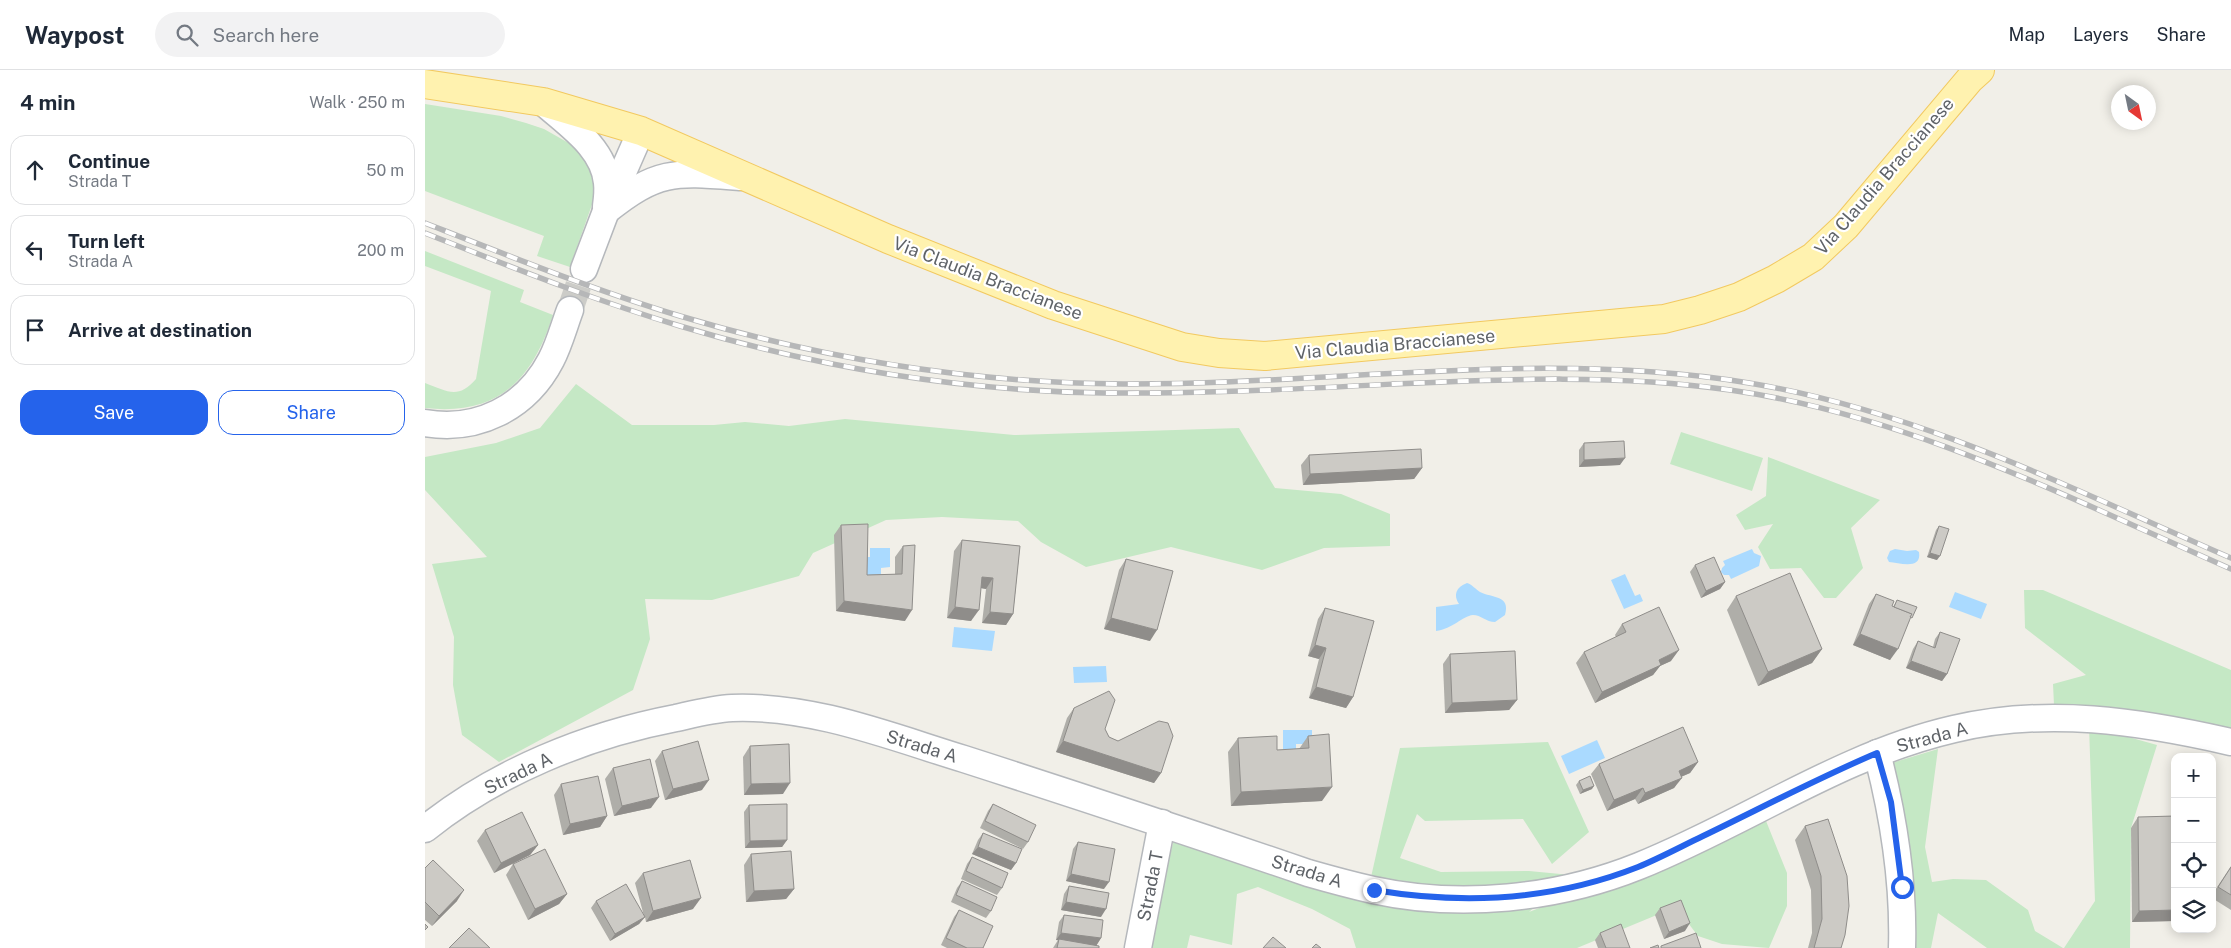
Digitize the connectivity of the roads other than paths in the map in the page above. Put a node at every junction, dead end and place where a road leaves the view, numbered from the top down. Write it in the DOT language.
graph roads {
  1 [pos="1980,70"];
  2 [pos="425,84"];
  3 [pos="543,102"];
  4 [pos="641,131"];
  5 [pos="745,177"];
  6 [pos="606,211"];
  7 [pos="584,269"];
  8 [pos="570,310"];
  9 [pos="425,423"];
  10 [pos="2231,742"];
  11 [pos="1877,753"];
  12 [pos="1162,824"];
  13 [pos="425,829"];
  14 [pos="1139,948"];
  15 [pos="1903,948"];
  1 -- 5 [label="main road, Via Claudia Braccianese"];
  2 -- 3 [label="main road, Via Claudia Braccianese"];
  3 -- 4 [label="main road, Via Claudia Braccianese"];
  3 -- 6 [label="street"];
  4 -- 5 [label="main road, Via Claudia Braccianese"];
  4 -- 6 [label="street"];
  5 -- 6 [label="street"];
  6 -- 7 [label="street"];
  8 -- 9 [label="street"];
  10 -- 11 [label="street, Strada A"];
  11 -- 12 [label="street, Strada A"];
  11 -- 15 [label="street"];
  12 -- 13 [label="street, Strada A"];
  12 -- 14 [label="street, Strada T"];
}
